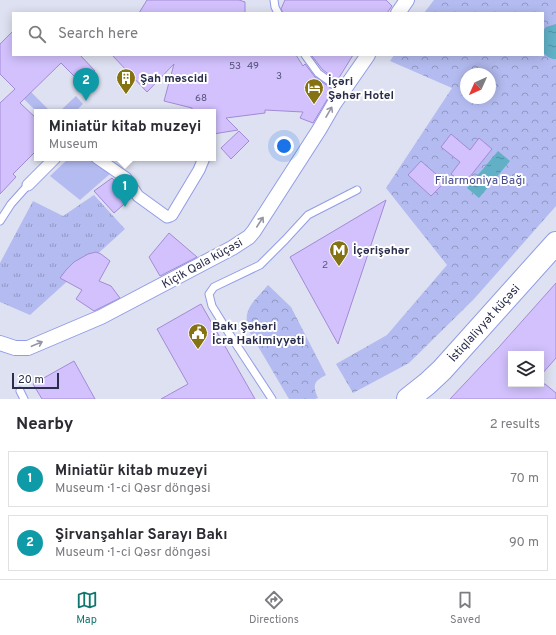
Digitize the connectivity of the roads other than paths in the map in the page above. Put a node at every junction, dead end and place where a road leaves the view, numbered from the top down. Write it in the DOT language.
graph roads {
  1 [pos="274,0"];
  2 [pos="407,0"];
  3 [pos="278,12"];
  4 [pos="399,12"];
  5 [pos="306,56"];
  6 [pos="367,56"];
  7 [pos="343,91"];
  8 [pos="52,161"];
  9 [pos="101,161"];
  10 [pos="203,161"];
  11 [pos="28,185"];
  12 [pos="357,190"];
  13 [pos="0,221"];
  14 [pos="556,243"];
  15 [pos="0,342"];
  16 [pos="20,391"];
  17 [pos="24,399"];
  18 [pos="272,399"];
  19 [pos="409,399"];
  1 -- 3 [label="lane"];
  2 -- 4 [label="street"];
  5 -- 7 [label="lane"];
  6 -- 7 [label="street, Kiçik Qala küçəsi"];
  15 -- 7 [label="street, Kiçik Qala küçəsi, one-way"];
  8 -- 11 [label="street"];
  9 -- 10 [label="street"];
  11 -- 13 [label="lane"];
  12 -- 18 [label="lane"];
  14 -- 19 [label="main road, İstiqlaliyyət küçəsi"];
  16 -- 17 [label="lane"];
}
